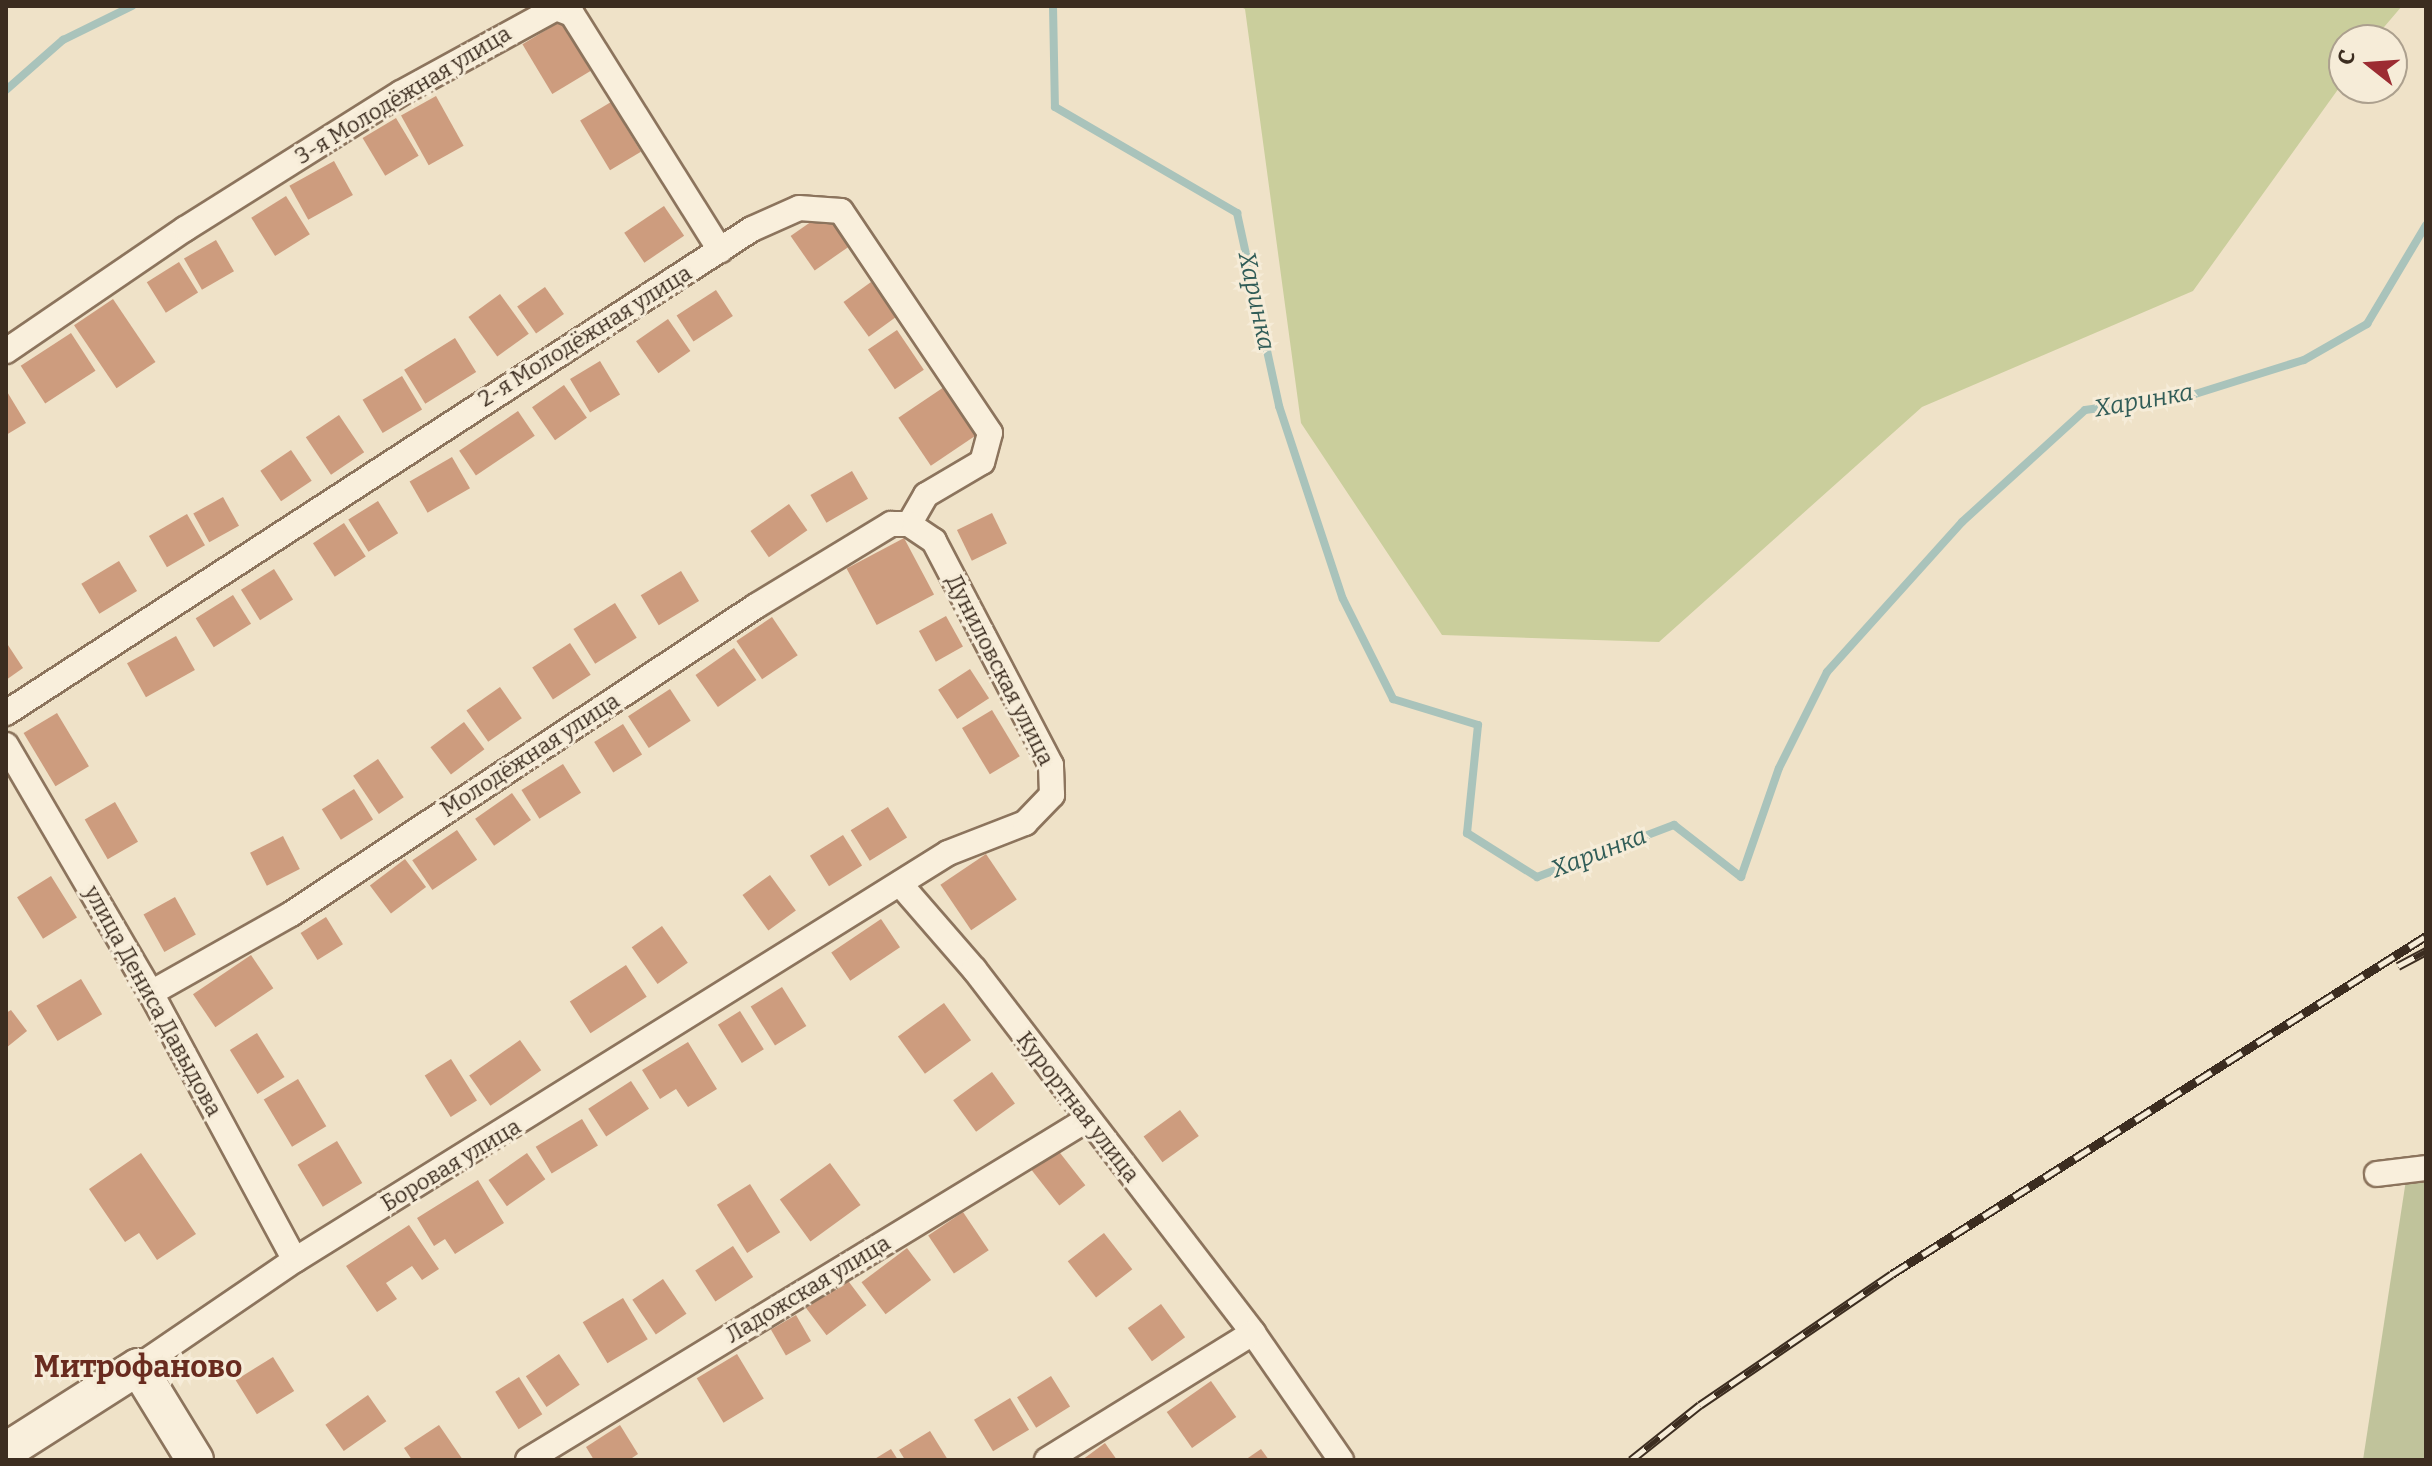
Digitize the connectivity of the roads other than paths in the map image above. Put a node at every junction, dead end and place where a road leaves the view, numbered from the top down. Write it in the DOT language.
graph roads {
  1 [pos="720,250"];
  2 [pos="6,351"];
  3 [pos="909,524"];
  4 [pos="6,713"];
  5 [pos="6,745"];
  6 [pos="900,884"];
  7 [pos="151,993"];
  8 [pos="1088,1119"];
  9 [pos="2426,1168"];
  10 [pos="2377,1174"];
  11 [pos="295,1260"];
  12 [pos="1253,1333"];
  13 [pos="138,1367"];
  14 [pos="6,1451"];
  15 [pos="195,1460"];
  16 [pos="528,1460"];
  17 [pos="1047,1460"];
  18 [pos="1341,1460"];
  1 -- 2 [label="street, 3-я Молодёжная улица"];
  1 -- 3 [label="street, 2-я Молодёжная улица"];
  1 -- 4 [label="street, 2-я Молодёжная улица"];
  3 -- 6 [label="street, Дуниловская улица"];
  3 -- 7 [label="street, Молодёжная улица"];
  5 -- 7 [label="street, улица Дениса Давыдова"];
  6 -- 8 [label="street, Курортная улица"];
  6 -- 11 [label="street, Боровая улица"];
  7 -- 11 [label="street, улица Дениса Давыдова"];
  8 -- 12 [label="street, Курортная улица"];
  8 -- 16 [label="street, Ладожская улица"];
  9 -- 10 [label="street"];
  11 -- 13 [label="street, Боровая улица"];
  12 -- 17 [label="street"];
  12 -- 18 [label="street, Курортная улица"];
  13 -- 14 [label="street, Боровая улица"];
  13 -- 15 [label="street"];
}
